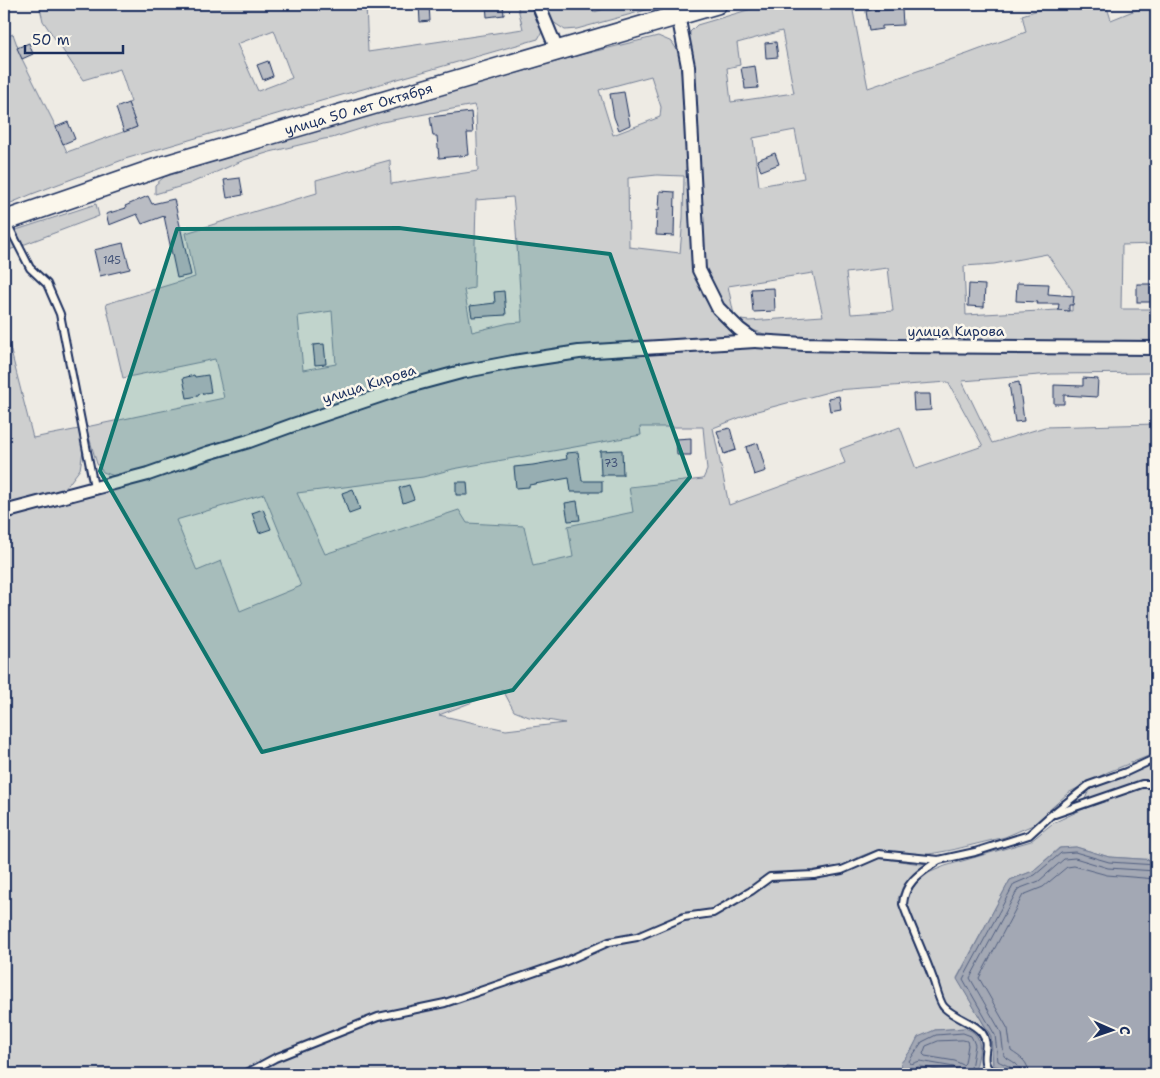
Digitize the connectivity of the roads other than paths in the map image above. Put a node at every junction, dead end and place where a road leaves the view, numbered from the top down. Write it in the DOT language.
graph roads {
  1 [pos="538,4"];
  2 [pos="717,4"];
  3 [pos="678,15"];
  4 [pos="557,50"];
  5 [pos="5,221"];
  6 [pos="755,340"];
  7 [pos="1156,348"];
  8 [pos="94,487"];
  9 [pos="4,512"];
  10 [pos="1156,758"];
  11 [pos="1156,784"];
  12 [pos="1050,816"];
  13 [pos="939,860"];
  14 [pos="245,1074"];
  15 [pos="995,1074"];
  1 -- 4 [label="street"];
  2 -- 3 [label="main road, улица 50 лет Октября"];
  3 -- 4 [label="main road, улица 50 лет Октября"];
  3 -- 6 [label="street"];
  4 -- 5 [label="main road, улица 50 лет Октября"];
  5 -- 8 [label="lane"];
  6 -- 7 [label="street, улица Кирова"];
  6 -- 8 [label="street, улица Кирова"];
  8 -- 9 [label="street, улица Кирова"];
  10 -- 12 [label="lane"];
  11 -- 12 [label="lane"];
  12 -- 13 [label="lane"];
  13 -- 14 [label="lane"];
  13 -- 15 [label="lane"];
}
